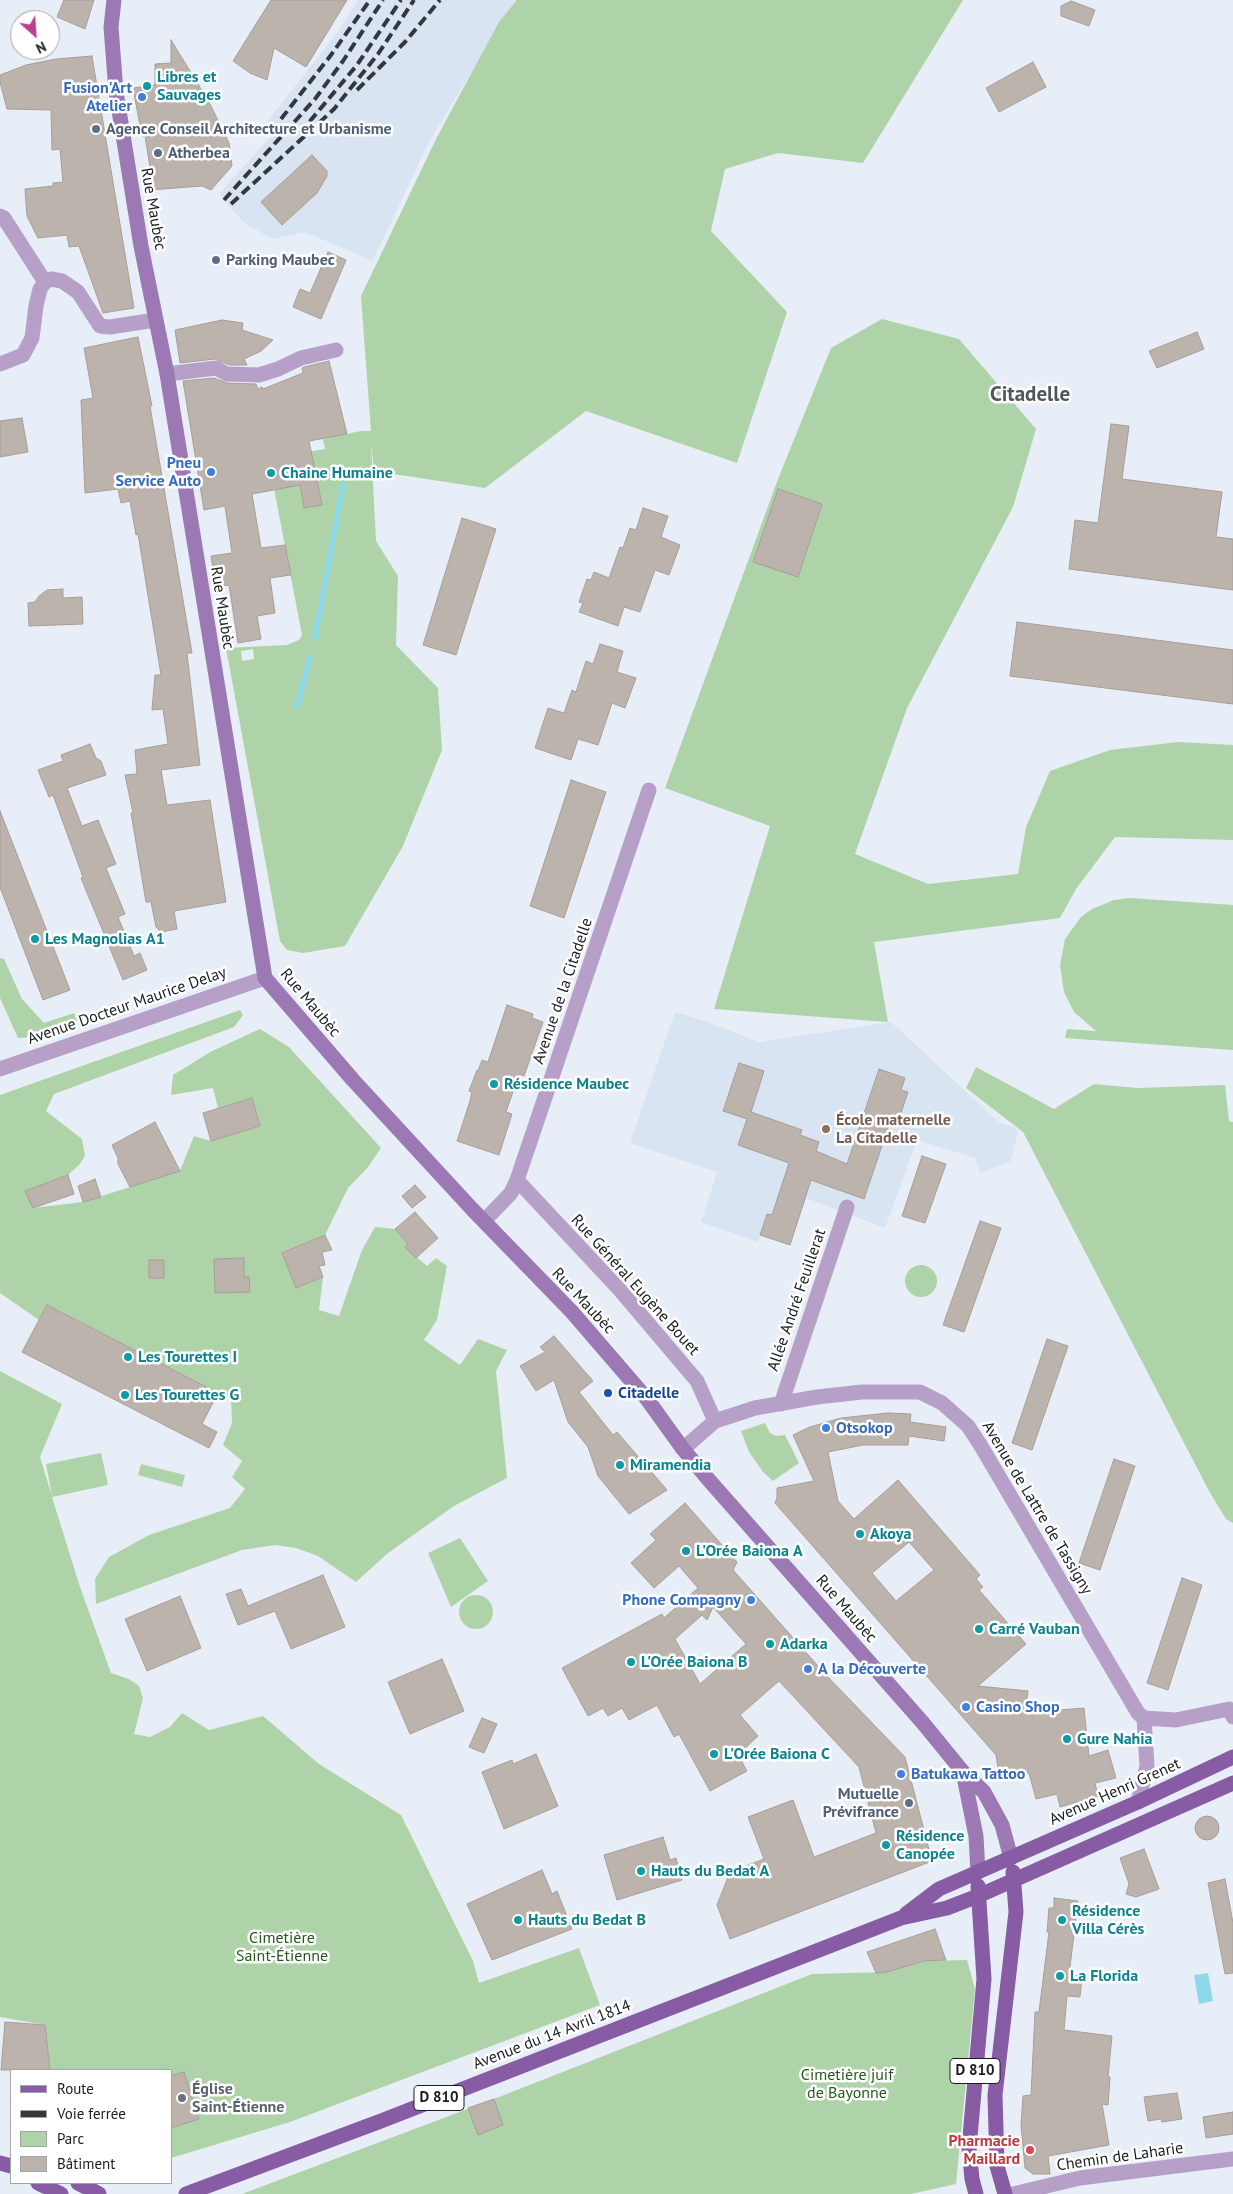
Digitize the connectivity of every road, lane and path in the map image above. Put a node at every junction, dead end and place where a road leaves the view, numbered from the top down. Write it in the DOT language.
graph roads {
  1 [pos="114,0"];
  2 [pos="0,216"];
  3 [pos="45,282"];
  4 [pos="155,320"];
  5 [pos="336,350"];
  6 [pos="0,364"];
  7 [pos="167,374"];
  8 [pos="649,790"];
  9 [pos="265,978"];
  10 [pos="0,1069"];
  11 [pos="517,1180"];
  12 [pos="847,1207"];
  13 [pos="484,1221"];
  14 [pos="781,1404"];
  15 [pos="715,1421"];
  16 [pos="683,1448"];
  17 [pos="1232,1711"];
  18 [pos="1144,1718"];
  19 [pos="1233,1757"];
  20 [pos="963,1772"];
  21 [pos="1233,1783"];
  22 [pos="1138,1802"];
  23 [pos="1010,1858"];
  24 [pos="978,1872"];
  25 [pos="1014,1881"];
  26 [pos="978,1896"];
  27 [pos="902,1918"];
  28 [pos="1233,2159"];
  29 [pos="40,2184"];
  30 [pos="80,2184"];
  31 [pos="62,2194"];
  32 [pos="99,2194"];
  33 [pos="186,2194"];
  34 [pos="976,2194"];
  35 [pos="1005,2194"];
  36 [pos="1013,2194"];
  1 -- 4 [label="main road, Rue Maubèc"];
  2 -- 3 [label="street"];
  3 -- 4 [label="street"];
  3 -- 6 [label="street"];
  4 -- 7 [label="main road, Rue Maubèc"];
  5 -- 7 [label="street"];
  7 -- 9 [label="main road, Rue Maubèc"];
  8 -- 11 [label="street, Avenue de la Citadelle"];
  9 -- 10 [label="street, Avenue Docteur Maurice Delay"];
  9 -- 13 [label="main road, Rue Maubèc"];
  11 -- 13 [label="street, Avenue de la Citadelle"];
  11 -- 15 [label="street, Rue Général Eugène Bouet"];
  12 -- 14 [label="street, Allée André Feuillerat"];
  13 -- 16 [label="main road, Rue Maubèc"];
  14 -- 15 [label="street, Avenue de Lattre de Tassigny"];
  14 -- 18 [label="street, Avenue de Lattre de Tassigny"];
  15 -- 16 [label="street, Avenue de Lattre de Tassigny"];
  16 -- 20 [label="main road, Rue Maubèc"];
  17 -- 18 [label="street"];
  18 -- 22 [label="street"];
  19 -- 22 [label="main road, Avenue Henri Grenet"];
  20 -- 23 [label="main road, Rue Maubèc"];
  20 -- 24 [label="main road, Rue Maubèc"];
  21 -- 25 [label="main road"];
  22 -- 23 [label="main road, Avenue Henri Grenet"];
  23 -- 24 [label="main road, Avenue du 14 Avril 1814 / D 810"];
  23 -- 25 [label="main road"];
  24 -- 26 [label="main road, D 810"];
  24 -- 27 [label="main road, Avenue du 14 Avril 1814 / D 810"];
  25 -- 26 [label="main road, Avenue du 14 Avril 1814 / D 810"];
  25 -- 35 [label="main road"];
  26 -- 27 [label="main road, Avenue du 14 Avril 1814 / D 810"];
  26 -- 34 [label="main road, D 810"];
  27 -- 33 [label="main road, Avenue du 14 Avril 1814 / D 810"];
  28 -- 36 [label="street, Chemin de Laharie"];
  29 -- 31 [label="main road"];
  30 -- 32 [label="main road"];
}
